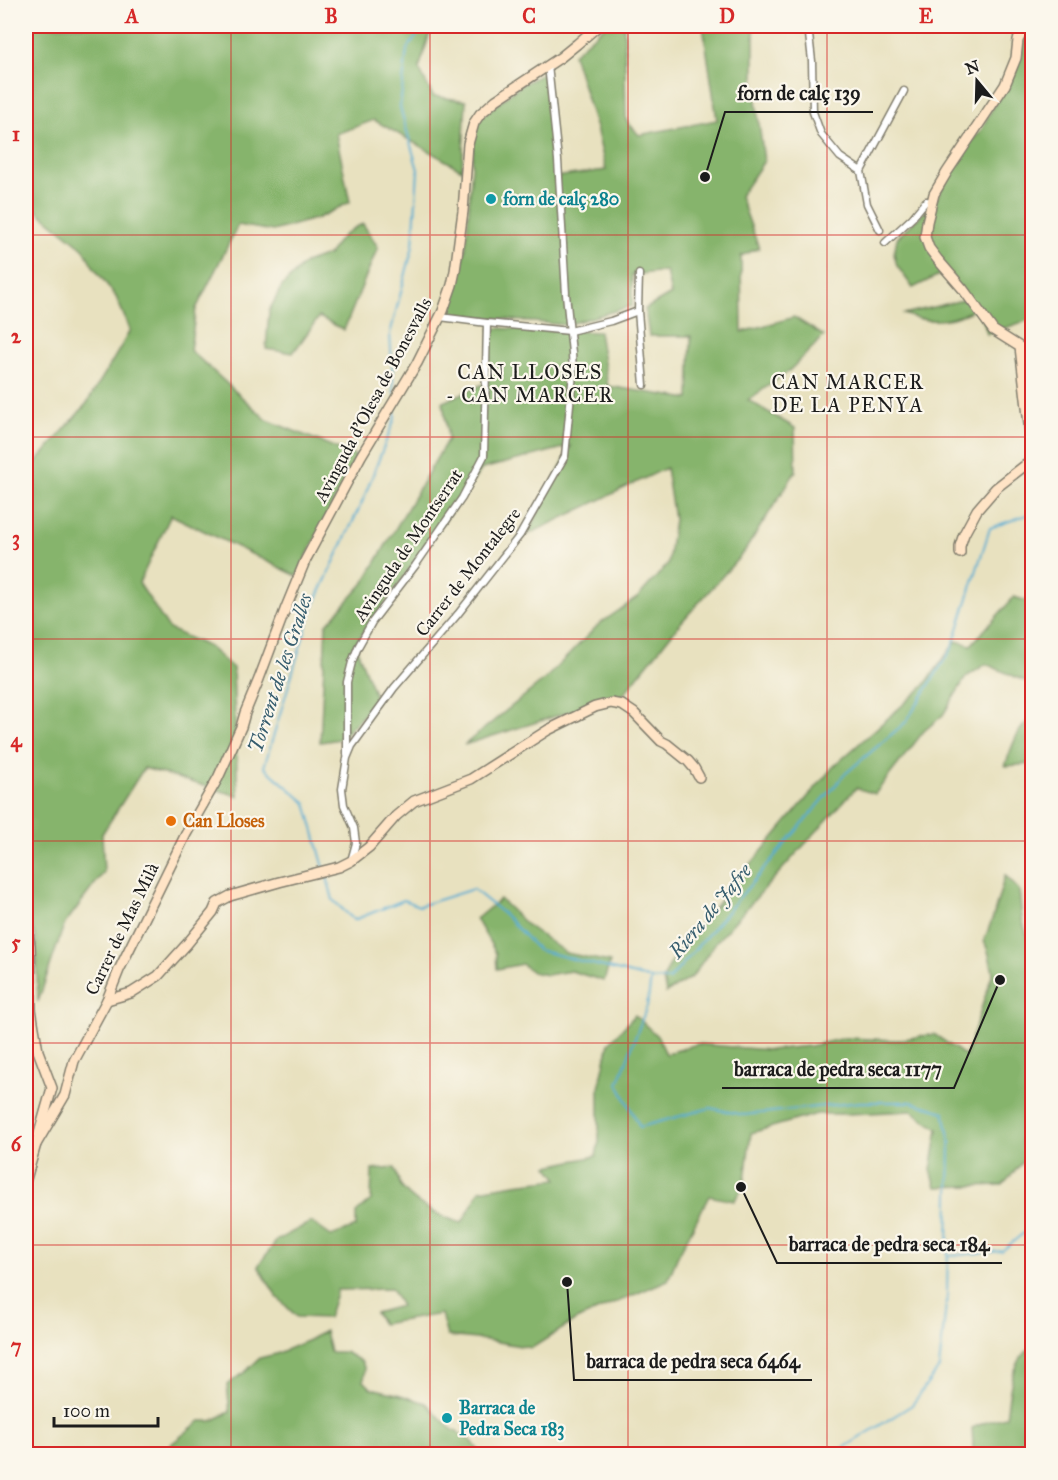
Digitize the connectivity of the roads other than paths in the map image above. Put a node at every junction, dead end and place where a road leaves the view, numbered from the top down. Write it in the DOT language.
graph roads {
  1 [pos="598,26"];
  2 [pos="808,26"];
  3 [pos="1026,26"];
  4 [pos="548,65"];
  5 [pos="904,90"];
  6 [pos="861,171"];
  7 [pos="932,202"];
  8 [pos="880,230"];
  9 [pos="885,243"];
  10 [pos="639,274"];
  11 [pos="638,311"];
  12 [pos="440,317"];
  13 [pos="487,323"];
  14 [pos="570,331"];
  15 [pos="644,384"];
  16 [pos="1032,450"];
  17 [pos="1032,460"];
  18 [pos="960,553"];
  19 [pos="241,728"];
  20 [pos="347,758"];
  21 [pos="699,777"];
  22 [pos="351,861"];
  23 [pos="26,919"];
  24 [pos="107,1000"];
  25 [pos="35,1146"];
  26 [pos="26,1179"];
  1 -- 4 [label="street, Avinguda d'Olesa de Bonesvalls"];
  2 -- 6 [label="street"];
  3 -- 7 [label="street"];
  4 -- 12 [label="street, Avinguda d'Olesa de Bonesvalls"];
  4 -- 14 [label="street, Carrer de Montalegre"];
  5 -- 6 [label="street"];
  6 -- 8 [label="street"];
  7 -- 9 [label="street"];
  7 -- 16 [label="street"];
  10 -- 11 [label="street"];
  11 -- 14 [label="street"];
  11 -- 15 [label="street"];
  12 -- 13 [label="street"];
  12 -- 19 [label="street, Avinguda d'Olesa de Bonesvalls"];
  13 -- 14 [label="street"];
  13 -- 20 [label="street, Avinguda de Montserrat"];
  14 -- 20 [label="street, Carrer de Montalegre"];
  17 -- 18 [label="street"];
  19 -- 24 [label="street, Carrer de Mas Milà"];
  20 -- 22 [label="street, Carrer de Montalegre"];
  21 -- 22 [label="street"];
  22 -- 24 [label="street"];
  23 -- 25 [label="street"];
  24 -- 25 [label="street, Carrer de Mas Milà"];
  25 -- 26 [label="street"];
}
